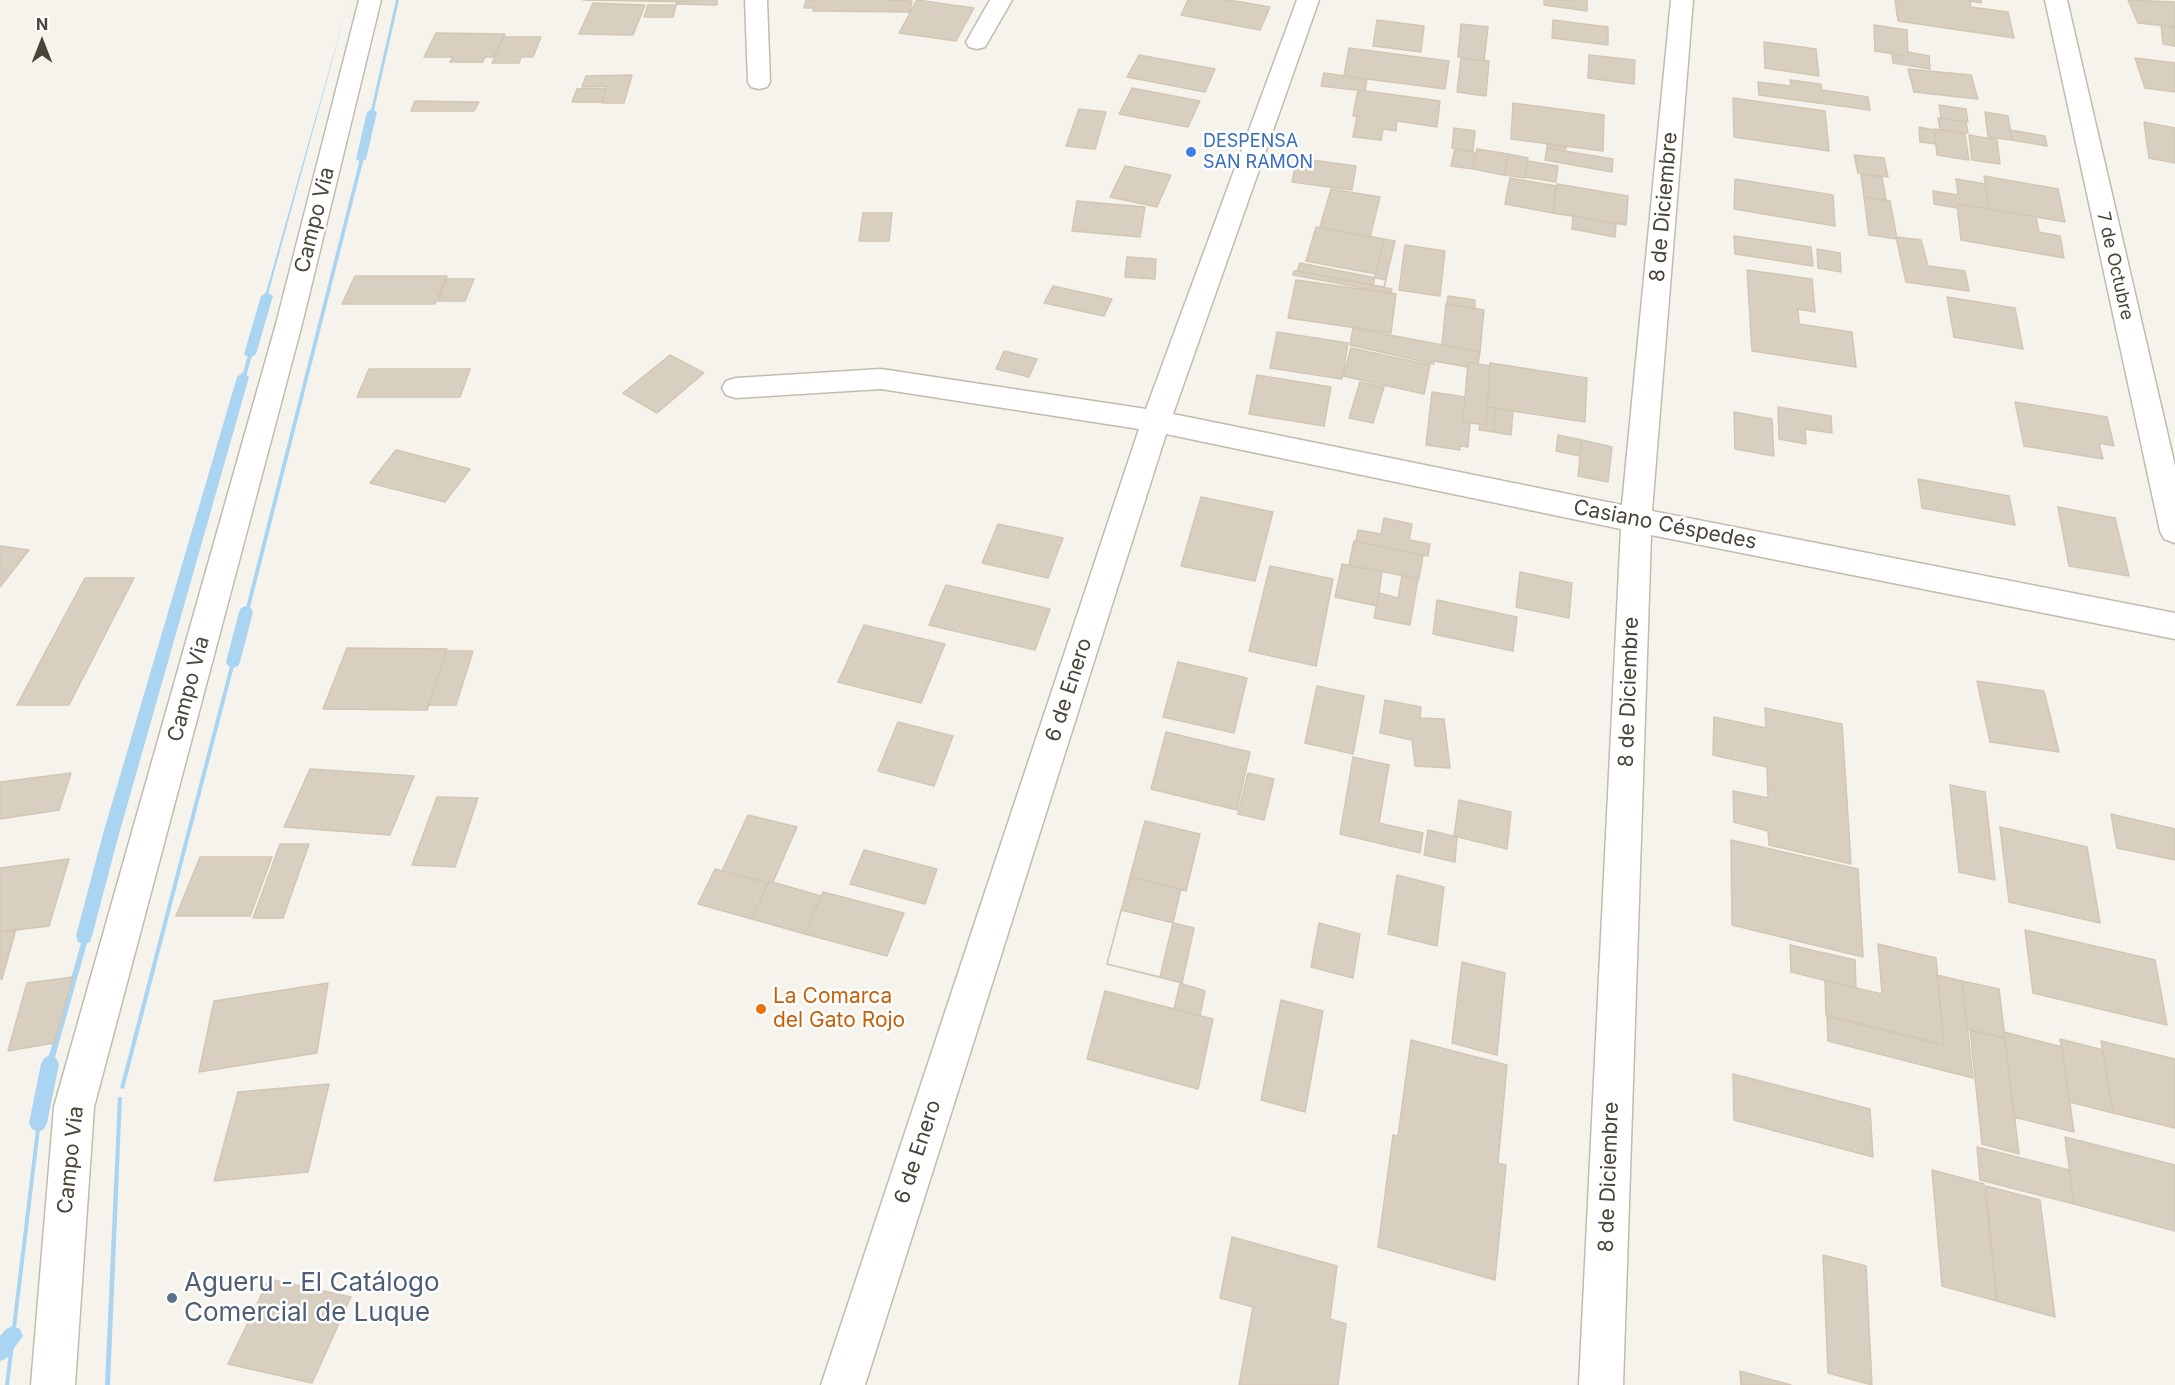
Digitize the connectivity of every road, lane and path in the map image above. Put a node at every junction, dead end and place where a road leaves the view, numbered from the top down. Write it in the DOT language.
graph roads {
  1 [pos="370,0"];
  2 [pos="756,0"];
  3 [pos="1001,0"];
  4 [pos="1308,0"];
  5 [pos="1682,0"];
  6 [pos="2055,0"];
  7 [pos="977,42"];
  8 [pos="759,82"];
  9 [pos="736,388"];
  10 [pos="1156,421"];
  11 [pos="1636,520"];
  12 [pos="2175,531"];
  13 [pos="2175,626"];
  14 [pos="52,1385"];
  15 [pos="843,1385"];
  16 [pos="1601,1385"];
  1 -- 14 [label="street, Campo Via"];
  2 -- 8 [label="street"];
  3 -- 7 [label="street"];
  4 -- 10 [label="street, 6 de Enero"];
  5 -- 11 [label="street, 8 de Diciembre"];
  6 -- 12 [label="street, 7 de Octubre"];
  9 -- 10 [label="street, Casiano Céspedes"];
  10 -- 11 [label="street, Casiano Céspedes"];
  10 -- 15 [label="street, 6 de Enero"];
  11 -- 13 [label="street, Casiano Céspedes"];
  11 -- 16 [label="street, 8 de Diciembre"];
}
